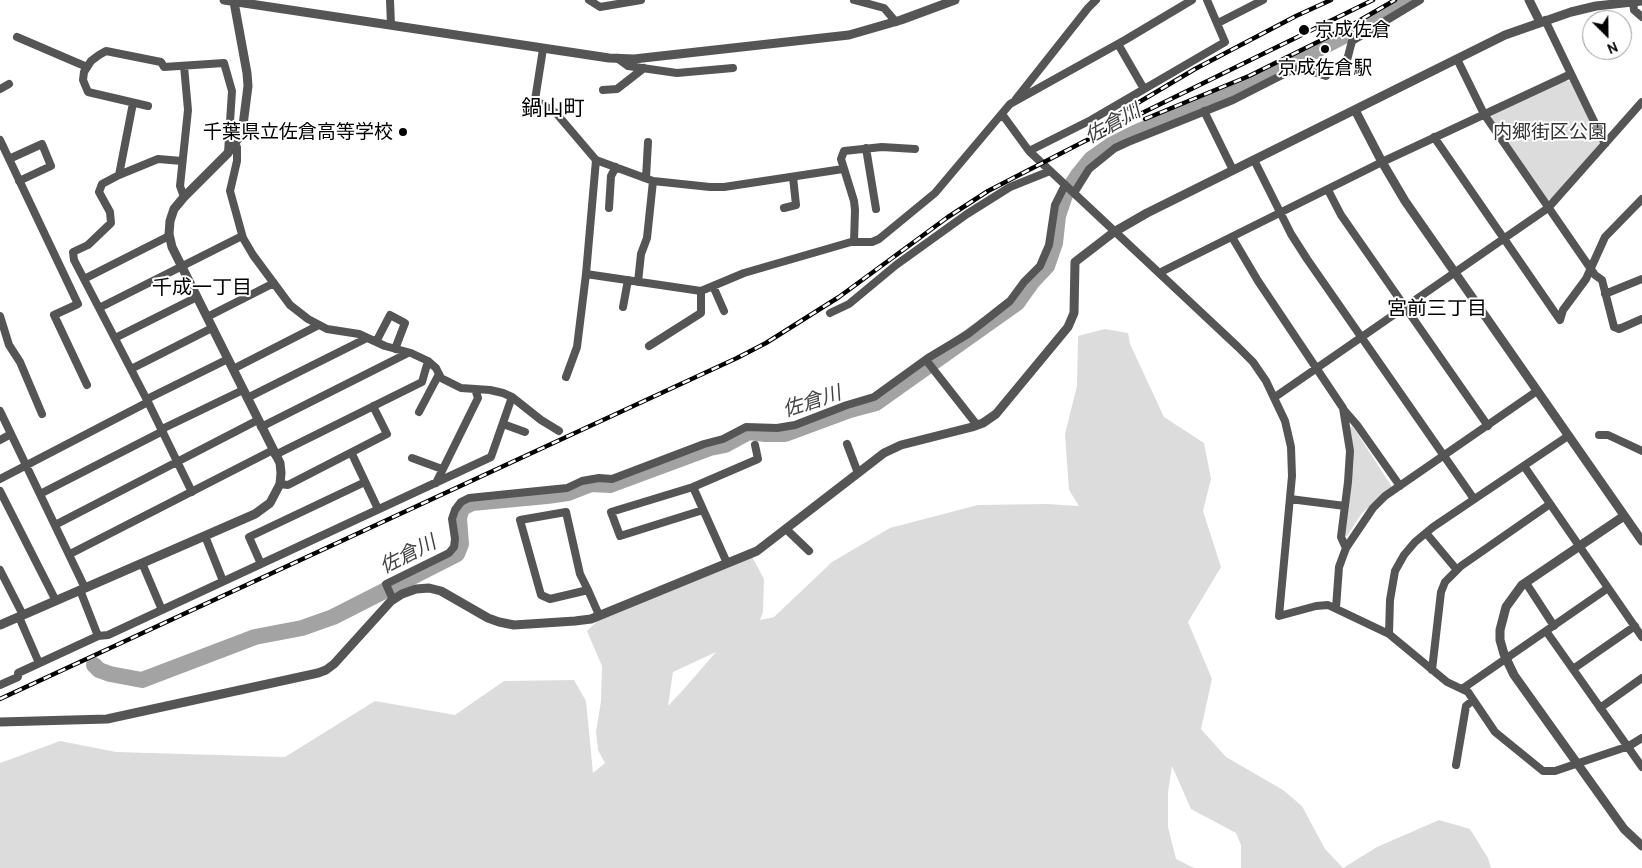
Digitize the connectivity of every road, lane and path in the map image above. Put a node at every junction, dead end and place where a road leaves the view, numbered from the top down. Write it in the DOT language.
graph roads {
  1 [pos="224,0"];
  2 [pos="390,0"];
  3 [pos="589,0"];
  4 [pos="641,0"];
  5 [pos="854,0"];
  6 [pos="955,0"];
  7 [pos="1096,0"];
  8 [pos="1174,0"];
  9 [pos="1192,0"];
  10 [pos="1207,0"];
  11 [pos="1263,0"];
  12 [pos="1420,0"];
  13 [pos="1529,0"];
  14 [pos="234,2"];
  15 [pos="1637,2"];
  16 [pos="266,3"];
  17 [pos="1596,3"];
  18 [pos="1178,8"];
  19 [pos="1642,17"];
  20 [pos="1542,21"];
  21 [pos="896,22"];
  22 [pos="1218,23"];
  23 [pos="391,25"];
  24 [pos="17,37"];
  25 [pos="1118,44"];
  26 [pos="543,49"];
  27 [pos="617,58"];
  28 [pos="1457,59"];
  29 [pos="184,66"];
  30 [pos="87,67"];
  31 [pos="644,68"];
  32 [pos="733,68"];
  33 [pos="1344,68"];
  34 [pos="1571,74"];
  35 [pos="1326,76"];
  36 [pos="9,84"];
  37 [pos="0,89"];
  38 [pos="1144,89"];
  39 [pos="603,90"];
  40 [pos="133,102"];
  41 [pos="1013,102"];
  42 [pos="1641,105"];
  43 [pos="148,106"];
  44 [pos="1354,110"];
  45 [pos="1204,112"];
  46 [pos="1002,114"];
  47 [pos="1484,114"];
  48 [pos="1434,137"];
  49 [pos="0,140"];
  50 [pos="648,142"];
  51 [pos="1605,144"];
  52 [pos="866,148"];
  53 [pos="231,149"];
  54 [pos="915,149"];
  55 [pos="1029,151"];
  56 [pos="9,159"];
  57 [pos="596,160"];
  58 [pos="1254,160"];
  59 [pos="182,161"];
  60 [pos="1382,162"];
  61 [pos="616,168"];
  62 [pos="843,169"];
  63 [pos="1050,170"];
  64 [pos="1233,170"];
  65 [pos="119,175"];
  66 [pos="793,177"];
  67 [pos="649,179"];
  68 [pos="19,181"];
  69 [pos="1065,185"];
  70 [pos="1328,190"];
  71 [pos="1074,193"];
  72 [pos="184,197"];
  73 [pos="1642,199"];
  74 [pos="609,208"];
  75 [pos="784,208"];
  76 [pos="1548,208"];
  77 [pos="876,209"];
  78 [pos="1280,213"];
  79 [pos="1114,232"];
  80 [pos="169,236"];
  81 [pos="242,236"];
  82 [pos="1232,237"];
  83 [pos="1504,239"];
  84 [pos="854,242"];
  85 [pos="182,266"];
  86 [pos="1590,267"];
  87 [pos="1159,273"];
  88 [pos="1455,273"];
  89 [pos="586,274"];
  90 [pos="84,278"];
  91 [pos="1642,279"];
  92 [pos="628,280"];
  93 [pos="638,282"];
  94 [pos="274,283"];
  95 [pos="713,286"];
  96 [pos="701,291"];
  97 [pos="1606,294"];
  98 [pos="197,297"];
  99 [pos="624,307"];
  100 [pos="1405,307"];
  101 [pos="99,308"];
  102 [pos="724,311"];
  103 [pos="830,313"];
  104 [pos="0,316"];
  105 [pos="207,317"];
  106 [pos="1642,319"];
  107 [pos="319,325"];
  108 [pos="212,328"];
  109 [pos="1361,337"];
  110 [pos="115,338"];
  111 [pos="367,338"];
  112 [pos="376,342"];
  113 [pos="648,346"];
  114 [pos="395,349"];
  115 [pos="408,353"];
  116 [pos="228,359"];
  117 [pos="926,360"];
  118 [pos="428,361"];
  119 [pos="1316,368"];
  120 [pos="131,369"];
  121 [pos="233,369"];
  122 [pos="439,374"];
  123 [pos="566,377"];
  124 [pos="86,385"];
  125 [pos="475,388"];
  126 [pos="1537,391"];
  127 [pos="245,394"];
  128 [pos="512,397"];
  129 [pos="1275,397"];
  130 [pos="148,400"];
  131 [pos="374,406"];
  132 [pos="1343,408"];
  133 [pos="0,411"];
  134 [pos="419,412"];
  135 [pos="42,414"];
  136 [pos="260,423"];
  137 [pos="503,424"];
  138 [pos="978,425"];
  139 [pos="1488,426"];
  140 [pos="162,430"];
  141 [pos="559,431"];
  142 [pos="524,432"];
  143 [pos="11,434"];
  144 [pos="1599,435"];
  145 [pos="1568,436"];
  146 [pos="0,440"];
  147 [pos="847,444"];
  148 [pos="755,445"];
  149 [pos="1642,451"];
  150 [pos="274,453"];
  151 [pos="352,454"];
  152 [pos="1444,456"];
  153 [pos="412,458"];
  154 [pos="177,462"];
  155 [pos="26,465"];
  156 [pos="1524,466"];
  157 [pos="442,469"];
  158 [pos="858,473"];
  159 [pos="0,479"];
  160 [pos="365,482"];
  161 [pos="436,482"];
  162 [pos="280,484"];
  163 [pos="1400,486"];
  164 [pos="692,487"];
  165 [pos="0,491"];
  166 [pos="192,492"];
  167 [pos="40,494"];
  168 [pos="1290,499"];
  169 [pos="1474,499"];
  170 [pos="1550,504"];
  171 [pos="1345,506"];
  172 [pos="378,509"];
  173 [pos="703,510"];
  174 [pos="1624,516"];
  175 [pos="55,525"];
  176 [pos="786,529"];
  177 [pos="1426,533"];
  178 [pos="204,536"];
  179 [pos="1642,541"];
  180 [pos="1579,546"];
  181 [pos="1346,548"];
  182 [pos="810,551"];
  183 [pos="70,554"];
  184 [pos="142,563"];
  185 [pos="728,563"];
  186 [pos="261,564"];
  187 [pos="0,570"];
  188 [pos="1456,570"];
  189 [pos="223,581"];
  190 [pos="1526,583"];
  191 [pos="1608,588"];
  192 [pos="83,589"];
  193 [pos="588,590"];
  194 [pos="393,600"];
  195 [pos="56,601"];
  196 [pos="1336,608"];
  197 [pos="162,610"];
  198 [pos="600,615"];
  199 [pos="21,616"];
  200 [pos="0,625"];
  201 [pos="1554,626"];
  202 [pos="1635,626"];
  203 [pos="1546,631"];
  204 [pos="1389,634"];
  205 [pos="98,636"];
  206 [pos="1642,636"];
  207 [pos="1506,659"];
  208 [pos="39,663"];
  209 [pos="1573,669"];
  210 [pos="1432,670"];
  211 [pos="1642,678"];
  212 [pos="0,685"];
  213 [pos="1462,689"];
  214 [pos="1473,700"];
  215 [pos="1600,708"];
  216 [pos="0,722"];
  217 [pos="1642,738"];
  218 [pos="1628,747"];
  219 [pos="1578,764"];
  220 [pos="1456,765"];
  221 [pos="1642,767"];
  222 [pos="1642,846"];
  1 -- 14 [label="street"];
  2 -- 23 [label="street"];
  3 -- 4 [label="street"];
  5 -- 21 [label="street"];
  6 -- 21 [label="street"];
  7 -- 41 [label="street"];
  8 -- 18 [label="street"];
  9 -- 18 [label="street"];
  10 -- 22 [label="street"];
  11 -- 22 [label="street"];
  12 -- 33 [label="street"];
  13 -- 20 [label="street"];
  14 -- 16 [label="street"];
  14 -- 53 [label="street"];
  15 -- 17 [label="street"];
  15 -- 19 [label="street"];
  16 -- 23 [label="street"];
  17 -- 20 [label="street"];
  18 -- 25 [label="street"];
  20 -- 28 [label="street"];
  20 -- 34 [label="street"];
  21 -- 27 [label="street"];
  22 -- 38 [label="street"];
  23 -- 26 [label="street"];
  24 -- 30 [label="street"];
  25 -- 38 [label="street"];
  25 -- 41 [label="street"];
  26 -- 27 [label="street"];
  26 -- 57 [label="street"];
  27 -- 31 [label="street"];
  28 -- 44 [label="street"];
  28 -- 47 [label="street"];
  29 -- 30 [label="street"];
  29 -- 53 [label="street"];
  29 -- 59 [label="street"];
  30 -- 40 [label="street"];
  31 -- 32 [label="street"];
  31 -- 39 [label="street"];
  34 -- 47 [label="street"];
  34 -- 51 [label="street"];
  35 -- 45 [label="street"];
  36 -- 37 [label="street"];
  38 -- 55 [label="street"];
  40 -- 43 [label="street"];
  40 -- 65 [label="street"];
  41 -- 46 [label="street"];
  42 -- 51 [label="street"];
  44 -- 58 [label="street"];
  44 -- 60 [label="street"];
  45 -- 64 [label="street"];
  45 -- 71 [label="street"];
  46 -- 55 [label="street"];
  46 -- 84 [label="street"];
  47 -- 48 [label="street"];
  47 -- 76 [label="street"];
  48 -- 60 [label="street"];
  48 -- 83 [label="street"];
  49 -- 56 [label="street"];
  50 -- 67 [label="street"];
  51 -- 76 [label="street"];
  52 -- 54 [label="street"];
  52 -- 62 [label="street"];
  52 -- 77 [label="street"];
  53 -- 72 [label="street"];
  53 -- 81 [label="street"];
  55 -- 63 [label="street"];
  56 -- 68 [label="street"];
  56 -- 68 [label="street"];
  57 -- 61 [label="street"];
  57 -- 89 [label="street"];
  58 -- 64 [label="street"];
  58 -- 78 [label="street"];
  59 -- 65 [label="street"];
  59 -- 72 [label="street"];
  60 -- 70 [label="street"];
  60 -- 88 [label="street"];
  61 -- 67 [label="street"];
  61 -- 74 [label="street"];
  62 -- 66 [label="street"];
  62 -- 84 [label="street"];
  63 -- 69 [label="street"];
  63 -- 103 [label="street"];
  64 -- 79 [label="street"];
  65 -- 90 [label="street"];
  66 -- 67 [label="street"];
  66 -- 75 [label="street"];
  67 -- 93 [label="street"];
  68 -- 124 [label="street"];
  69 -- 71 [label="street"];
  69 -- 117 [label="street"];
  70 -- 78 [label="street"];
  70 -- 100 [label="street"];
  71 -- 79 [label="street"];
  72 -- 80 [label="street"];
  73 -- 86 [label="street"];
  76 -- 83 [label="street"];
  76 -- 86 [label="street"];
  78 -- 82 [label="street"];
  78 -- 109 [label="street"];
  79 -- 87 [label="street"];
  79 -- 138 [label="street"];
  80 -- 85 [label="street"];
  80 -- 90 [label="street"];
  81 -- 85 [label="street"];
  81 -- 94 [label="street"];
  82 -- 87 [label="street"];
  82 -- 119 [label="street"];
  83 -- 86 [label="street"];
  83 -- 88 [label="street"];
  84 -- 95 [label="street"];
  85 -- 98 [label="street"];
  85 -- 101 [label="street"];
  86 -- 97 [label="street"];
  87 -- 129 [label="street"];
  88 -- 100 [label="street"];
  88 -- 126 [label="street"];
  89 -- 92 [label="street"];
  89 -- 123 [label="street"];
  90 -- 101 [label="street"];
  91 -- 97 [label="street"];
  92 -- 93 [label="street"];
  92 -- 99 [label="street"];
  93 -- 96 [label="street"];
  94 -- 105 [label="street"];
  94 -- 107 [label="street"];
  95 -- 96 [label="street"];
  95 -- 102 [label="street"];
  96 -- 113 [label="street"];
  97 -- 106 [label="street"];
  98 -- 105 [label="street"];
  98 -- 110 [label="street"];
  100 -- 109 [label="street"];
  100 -- 139 [label="street"];
  101 -- 110 [label="street"];
  104 -- 135 [label="street"];
  105 -- 108 [label="street"];
  107 -- 111 [label="street"];
  107 -- 121 [label="street"];
  108 -- 116 [label="street"];
  108 -- 120 [label="street"];
  109 -- 119 [label="street"];
  109 -- 152 [label="street"];
  110 -- 120 [label="street"];
  111 -- 112 [label="street"];
  111 -- 127 [label="street"];
  112 -- 114 [label="street"];
  112 -- 114 [label="street"];
  114 -- 115 [label="street"];
  115 -- 118 [label="street"];
  115 -- 136 [label="street"];
  116 -- 121 [label="street"];
  116 -- 130 [label="street"];
  117 -- 138 [label="street"];
  117 -- 194 [label="street"];
  118 -- 122 [label="street"];
  118 -- 131 [label="street"];
  119 -- 129 [label="street"];
  119 -- 132 [label="street"];
  120 -- 130 [label="street"];
  121 -- 127 [label="street"];
  122 -- 125 [label="street"];
  122 -- 134 [label="street"];
  125 -- 128 [label="street"];
  125 -- 157 [label="street"];
  126 -- 139 [label="street"];
  126 -- 145 [label="street"];
  127 -- 136 [label="street"];
  127 -- 140 [label="street"];
  128 -- 137 [label="street"];
  128 -- 141 [label="street"];
  129 -- 168 [label="street"];
  130 -- 140 [label="street"];
  130 -- 155 [label="street"];
  131 -- 150 [label="street"];
  131 -- 151 [label="street"];
  132 -- 163 [label="street"];
  132 -- 171 [label="street"];
  133 -- 143 [label="street"];
  136 -- 150 [label="street"];
  136 -- 154 [label="street"];
  137 -- 142 [label="street"];
  137 -- 161 [label="street"];
  138 -- 158 [label="street"];
  139 -- 152 [label="street"];
  140 -- 154 [label="street"];
  140 -- 167 [label="street"];
  143 -- 146 [label="street"];
  143 -- 155 [label="street"];
  144 -- 149 [label="street"];
  145 -- 156 [label="street"];
  145 -- 174 [label="street"];
  147 -- 158 [label="street"];
  148 -- 164 [label="street"];
  150 -- 162 [label="street"];
  150 -- 166 [label="street"];
  151 -- 160 [label="street"];
  151 -- 162 [label="street"];
  152 -- 163 [label="street"];
  152 -- 169 [label="street"];
  153 -- 157 [label="street"];
  154 -- 166 [label="street"];
  154 -- 175 [label="street"];
  155 -- 159 [label="street"];
  155 -- 167 [label="street"];
  156 -- 169 [label="street"];
  156 -- 170 [label="street"];
  157 -- 161 [label="street"];
  158 -- 176 [label="street"];
  160 -- 172 [label="street"];
  160 -- 186 [label="street"];
  161 -- 172 [label="street"];
  162 -- 178 [label="street"];
  163 -- 181 [label="street"];
  164 -- 173 [label="street"];
  164 -- 173 [label="street"];
  165 -- 195 [label="street"];
  166 -- 183 [label="street"];
  167 -- 175 [label="street"];
  168 -- 171 [label="street"];
  168 -- 196 [label="street"];
  169 -- 177 [label="street"];
  170 -- 180 [label="street"];
  170 -- 188 [label="street"];
  171 -- 181 [label="street"];
  172 -- 186 [label="street"];
  173 -- 185 [label="street"];
  174 -- 179 [label="street"];
  174 -- 180 [label="street"];
  175 -- 183 [label="street"];
  176 -- 182 [label="street"];
  176 -- 185 [label="street"];
  177 -- 188 [label="street"];
  177 -- 204 [label="street"];
  178 -- 184 [label="street"];
  178 -- 189 [label="street"];
  180 -- 190 [label="street"];
  180 -- 191 [label="street"];
  181 -- 196 [label="street"];
  183 -- 192 [label="street"];
  184 -- 192 [label="street"];
  184 -- 197 [label="street"];
  185 -- 198 [label="street"];
  186 -- 189 [label="street"];
  187 -- 199 [label="street"];
  188 -- 210 [label="street"];
  189 -- 197 [label="street"];
  190 -- 201 [label="street"];
  190 -- 207 [label="street"];
  191 -- 201 [label="street"];
  191 -- 202 [label="street"];
  192 -- 195 [label="street"];
  192 -- 205 [label="street"];
  193 -- 193 [label="street"];
  193 -- 198 [label="street"];
  194 -- 198 [label="street"];
  194 -- 216 [label="street"];
  195 -- 199 [label="street"];
  196 -- 204 [label="street"];
  197 -- 205 [label="street"];
  199 -- 200 [label="street"];
  199 -- 208 [label="street"];
  201 -- 203 [label="street"];
  202 -- 206 [label="street"];
  202 -- 209 [label="street"];
  203 -- 207 [label="street"];
  203 -- 209 [label="street"];
  204 -- 210 [label="street"];
  205 -- 208 [label="street"];
  207 -- 213 [label="street"];
  207 -- 219 [label="street"];
  208 -- 212 [label="street"];
  209 -- 215 [label="street"];
  210 -- 213 [label="street"];
  211 -- 215 [label="street"];
  213 -- 214 [label="street"];
  214 -- 219 [label="street"];
  214 -- 220 [label="street"];
  215 -- 218 [label="street"];
  217 -- 218 [label="street"];
  218 -- 219 [label="street"];
  218 -- 221 [label="street"];
  219 -- 222 [label="street"];
}
